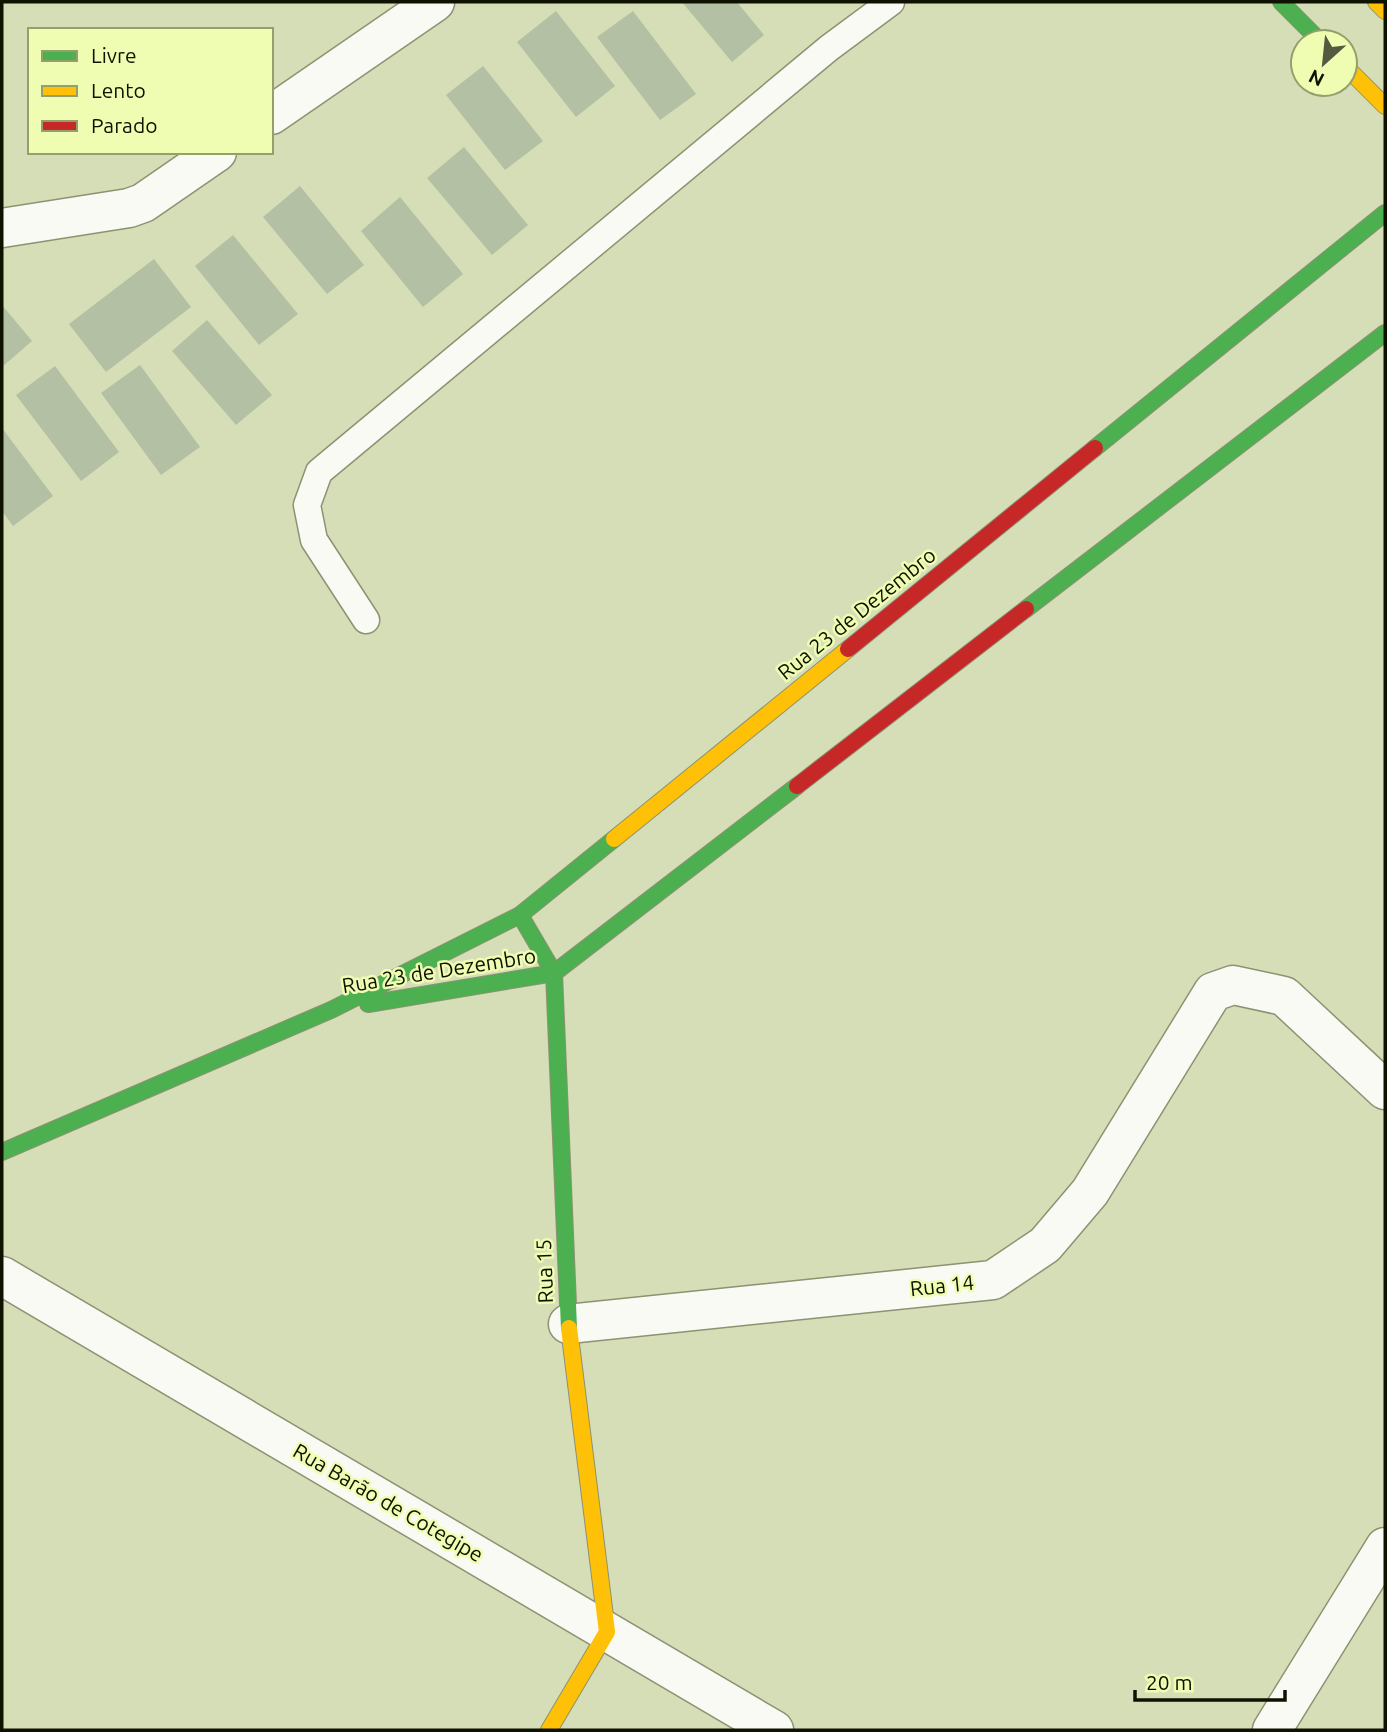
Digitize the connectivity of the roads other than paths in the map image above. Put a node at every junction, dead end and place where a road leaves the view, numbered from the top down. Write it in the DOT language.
graph roads {
  1 [pos="435,2"];
  2 [pos="891,2"];
  3 [pos="1281,2"];
  4 [pos="1376,2"];
  5 [pos="1385,11"];
  6 [pos="1307,28"];
  7 [pos="1359,80"];
  8 [pos="1385,106"];
  9 [pos="273,114"];
  10 [pos="214,154"];
  11 [pos="1385,213"];
  12 [pos="2,228"];
  13 [pos="1385,332"];
  14 [pos="366,620"];
  15 [pos="520,915"];
  16 [pos="554,974"];
  17 [pos="331,1010"];
  18 [pos="1385,1090"];
  19 [pos="2,1152"];
  20 [pos="2,1276"];
  21 [pos="568,1324"];
  22 [pos="1385,1546"];
  23 [pos="607,1632"];
  24 [pos="549,1730"];
  25 [pos="774,1730"];
  26 [pos="1272,1730"];
  1 -- 9 [label="street"];
  2 -- 14 [label="lane"];
  3 -- 6 [label="street"];
  4 -- 5 [label="street"];
  7 -- 8 [label="street"];
  10 -- 12 [label="street"];
  11 -- 15 [label="street, Rua 23 de Dezembro"];
  13 -- 16 [label="street, Rua 23 de Dezembro"];
  15 -- 16 [label="street, Rua 15"];
  15 -- 17 [label="street, Rua 23 de Dezembro"];
  16 -- 17 [label="street, Rua 23 de Dezembro"];
  16 -- 21 [label="street, Rua 15"];
  17 -- 19 [label="street, Rua 23 de Dezembro"];
  18 -- 21 [label="street, Rua 14"];
  20 -- 23 [label="street, Rua Barão de Cotegipe"];
  21 -- 23 [label="street, Rua 15"];
  22 -- 26 [label="street"];
  23 -- 24 [label="street"];
  23 -- 25 [label="street, Rua Barão de Cotegipe"];
}
